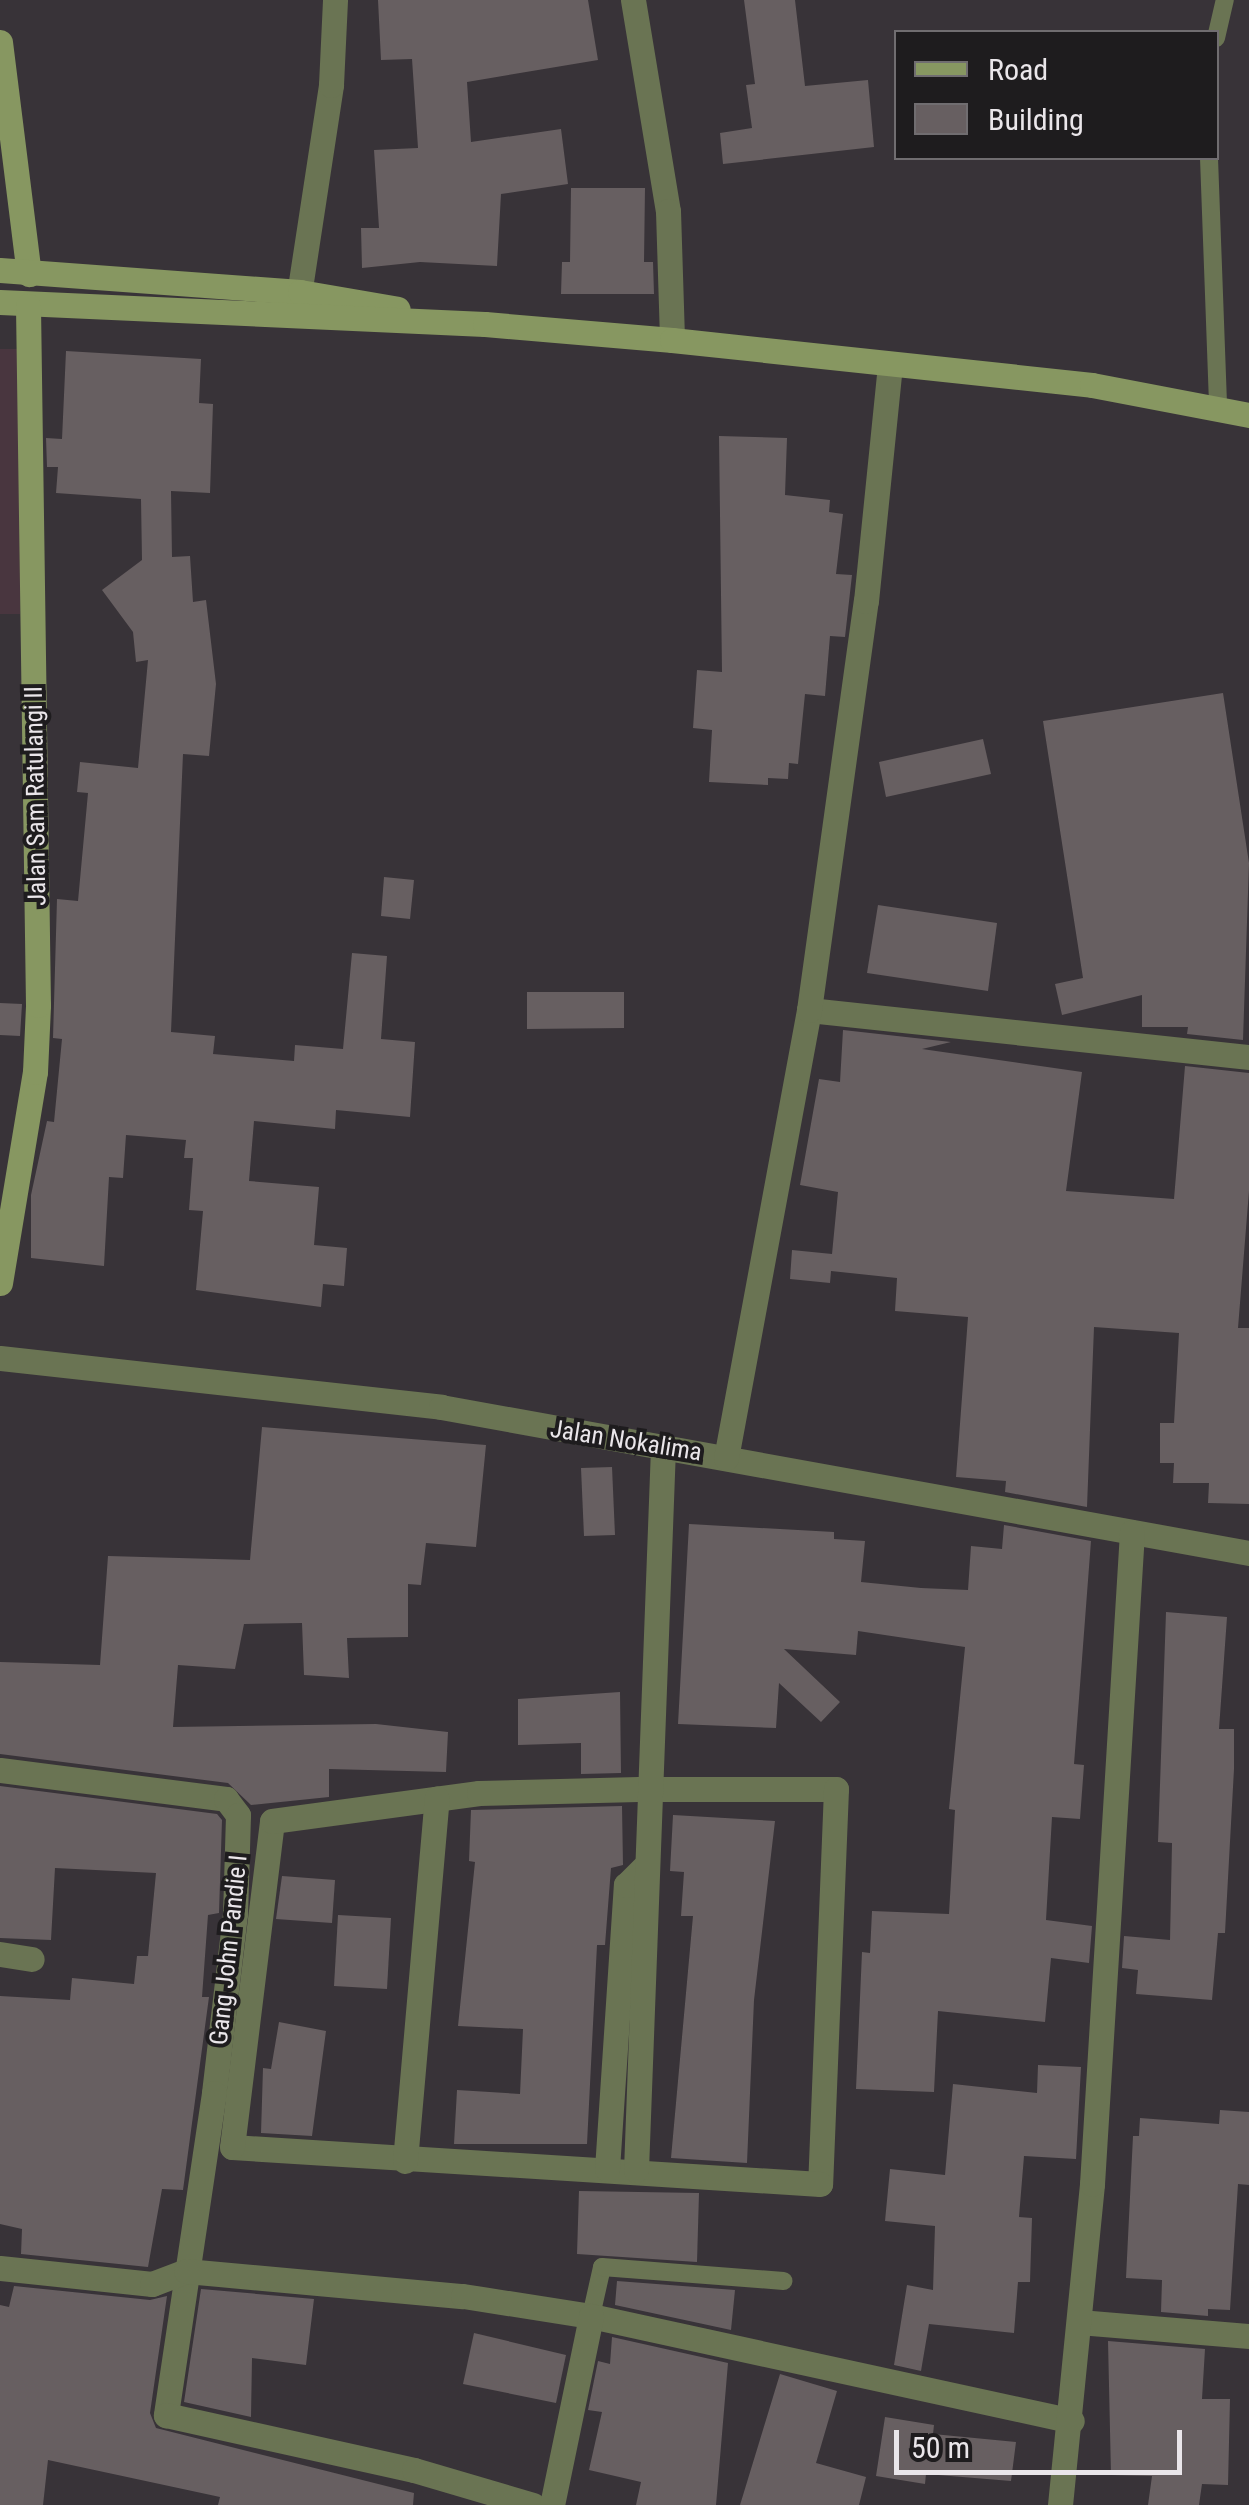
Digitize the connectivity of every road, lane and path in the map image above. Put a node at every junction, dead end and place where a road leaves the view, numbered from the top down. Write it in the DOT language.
graph roads {
  1 [pos="335,0"];
  2 [pos="633,0"];
  3 [pos="1225,0"];
  4 [pos="1218,30"];
  5 [pos="0,42"];
  6 [pos="1209,160"];
  7 [pos="0,270"];
  8 [pos="29,274"];
  9 [pos="300,292"];
  10 [pos="0,302"];
  11 [pos="28,306"];
  12 [pos="296,318"];
  13 [pos="485,324"];
  14 [pos="672,340"];
  15 [pos="890,366"];
  16 [pos="1218,409"];
  17 [pos="1249,415"];
  18 [pos="809,1010"];
  19 [pos="1249,1057"];
  20 [pos="0,1283"];
  21 [pos="0,1358"];
  22 [pos="662,1448"];
  23 [pos="726,1458"];
  24 [pos="1132,1532"];
  25 [pos="1249,1553"];
  26 [pos="0,1770"];
  27 [pos="648,1789"];
  28 [pos="437,1798"];
  29 [pos="642,1869"];
  30 [pos="0,1954"];
  31 [pos="32,1959"];
  32 [pos="405,2161"];
  33 [pos="608,2169"];
  34 [pos="636,2170"];
  35 [pos="0,2268"];
  36 [pos="186,2271"];
  37 [pos="783,2281"];
  38 [pos="592,2316"];
  39 [pos="1079,2322"];
  40 [pos="1249,2336"];
  41 [pos="1072,2421"];
  42 [pos="533,2505"];
  43 [pos="552,2505"];
  44 [pos="1060,2505"];
  1 -- 9 [label="street"];
  2 -- 14 [label="street"];
  3 -- 4 [label="lane"];
  5 -- 8 [label="main road"];
  6 -- 16 [label="lane"];
  7 -- 8 [label="main road"];
  8 -- 9 [label="main road"];
  9 -- 12 [label="street"];
  9 -- 13 [label="main road"];
  10 -- 11 [label="main road"];
  11 -- 12 [label="main road"];
  11 -- 20 [label="main road, Jalan Sam Ratulangi II"];
  12 -- 13 [label="main road"];
  13 -- 14 [label="main road"];
  14 -- 15 [label="main road"];
  15 -- 16 [label="main road"];
  15 -- 18 [label="street"];
  16 -- 17 [label="main road"];
  18 -- 19 [label="street"];
  18 -- 23 [label="street"];
  21 -- 22 [label="street, Jalan Nokalima"];
  22 -- 23 [label="street, Jalan Nokalima"];
  22 -- 27 [label="street"];
  23 -- 24 [label="street, Jalan Nokalima"];
  24 -- 25 [label="street, Jalan Nokalima"];
  24 -- 39 [label="street"];
  26 -- 36 [label="street, Gang John Pandie I"];
  27 -- 28 [label="street"];
  27 -- 29 [label="street"];
  27 -- 34 [label="street"];
  28 -- 32 [label="street"];
  28 -- 32 [label="street"];
  29 -- 33 [label="street"];
  29 -- 34 [label="street"];
  30 -- 31 [label="street"];
  32 -- 33 [label="street"];
  33 -- 34 [label="street"];
  35 -- 36 [label="street"];
  36 -- 38 [label="street"];
  36 -- 42 [label="street"];
  37 -- 38 [label="lane"];
  38 -- 41 [label="street"];
  38 -- 43 [label="street"];
  39 -- 40 [label="street"];
  39 -- 41 [label="street"];
  41 -- 44 [label="street"];
}
